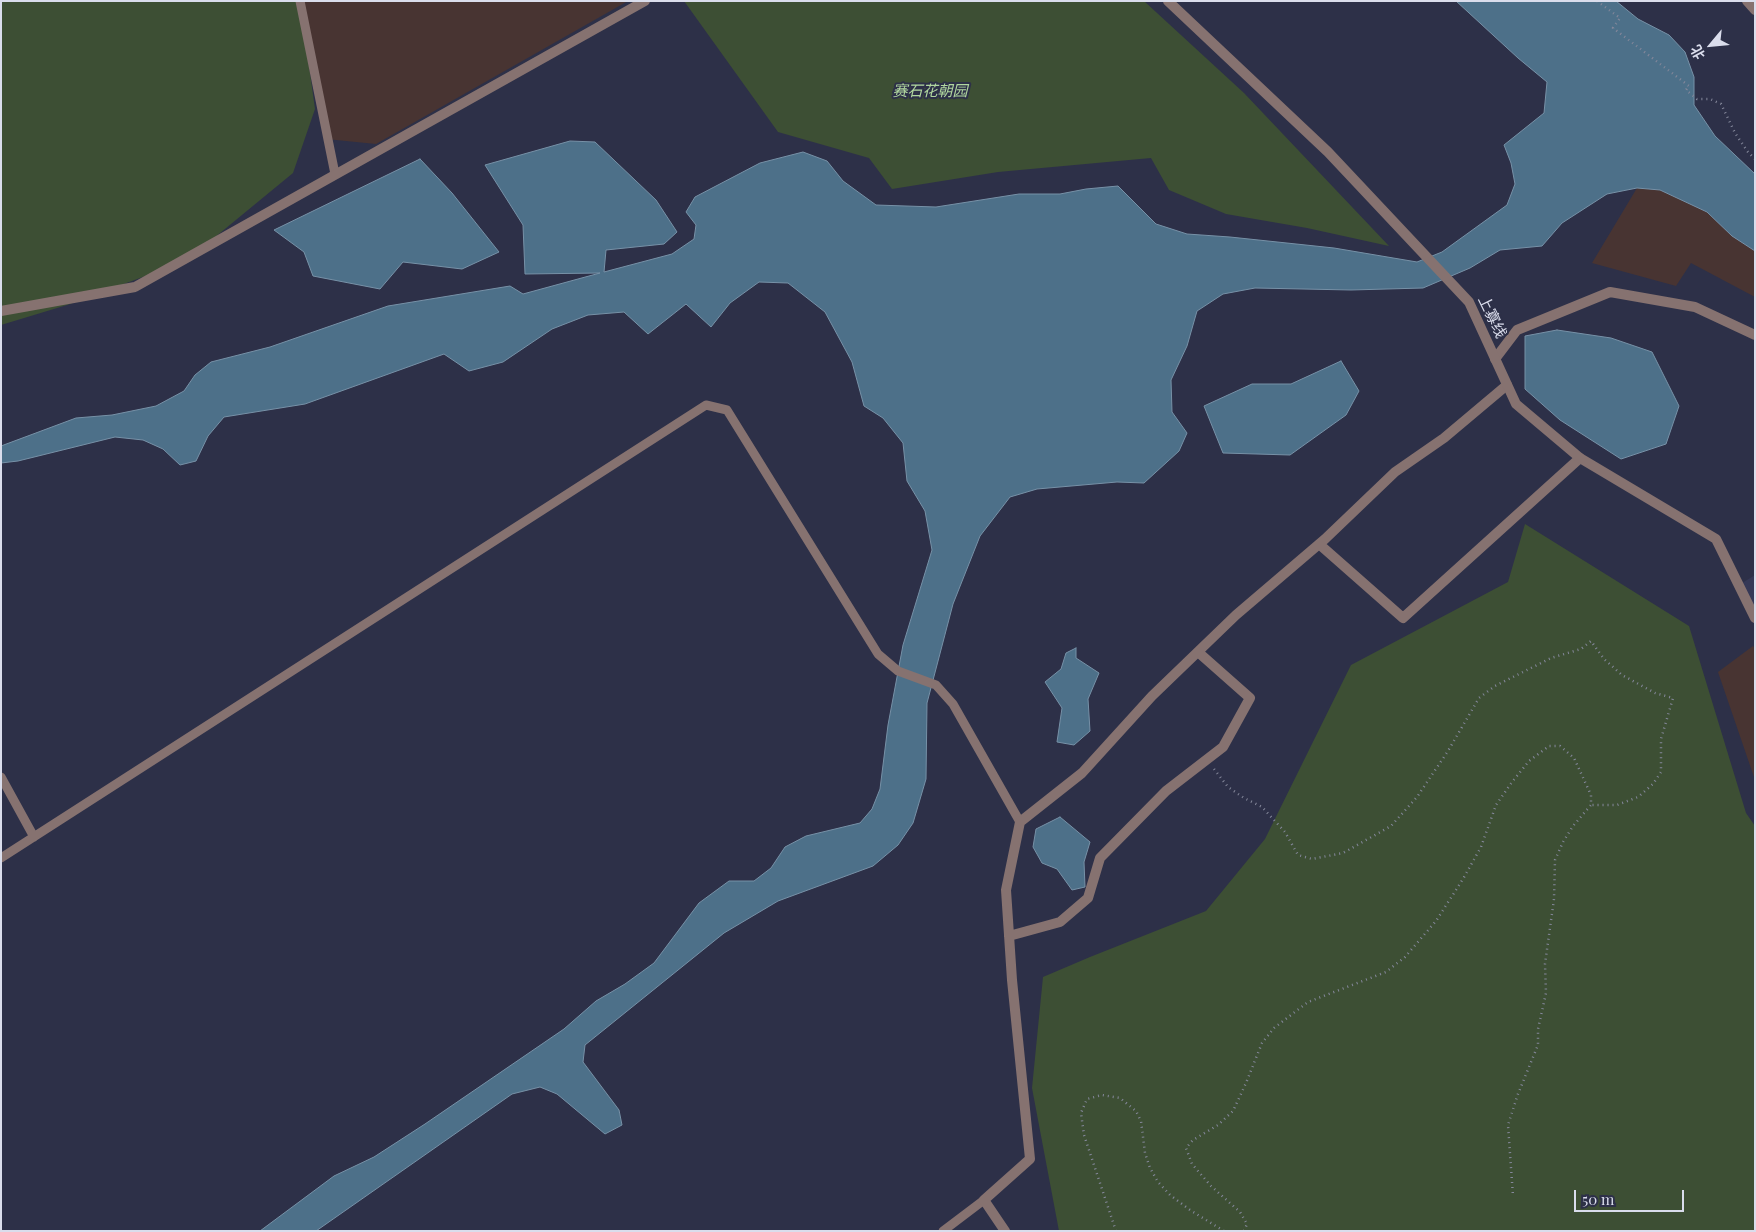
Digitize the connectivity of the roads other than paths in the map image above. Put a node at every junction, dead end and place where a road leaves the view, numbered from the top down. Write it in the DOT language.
graph roads {
  1 [pos="300,1"];
  2 [pos="644,1"];
  3 [pos="1168,1"];
  4 [pos="1747,1"];
  5 [pos="1755,10"];
  6 [pos="334,174"];
  7 [pos="1,311"];
  8 [pos="1755,335"];
  9 [pos="1495,359"];
  10 [pos="1507,384"];
  11 [pos="1580,458"];
  12 [pos="1319,544"];
  13 [pos="1755,618"];
  14 [pos="1198,652"];
  15 [pos="1,777"];
  16 [pos="1020,822"];
  17 [pos="34,837"];
  18 [pos="1,858"];
  19 [pos="1009,936"];
  20 [pos="984,1200"];
  21 [pos="943,1231"];
  22 [pos="1005,1231"];
  1 -- 6 [label="lane"];
  2 -- 6 [label="street"];
  3 -- 9 [label="street, 上寡线"];
  4 -- 5 [label="street"];
  6 -- 7 [label="street"];
  8 -- 9 [label="street"];
  9 -- 10 [label="street, 上寡线"];
  10 -- 11 [label="street, 上寡线"];
  10 -- 12 [label="street"];
  11 -- 12 [label="street"];
  11 -- 13 [label="street, 上寡线"];
  12 -- 14 [label="street"];
  14 -- 16 [label="street"];
  14 -- 19 [label="street"];
  15 -- 17 [label="lane"];
  16 -- 17 [label="lane"];
  16 -- 19 [label="street"];
  17 -- 18 [label="lane"];
  19 -- 20 [label="street"];
  20 -- 21 [label="lane"];
  20 -- 22 [label="street"];
}
